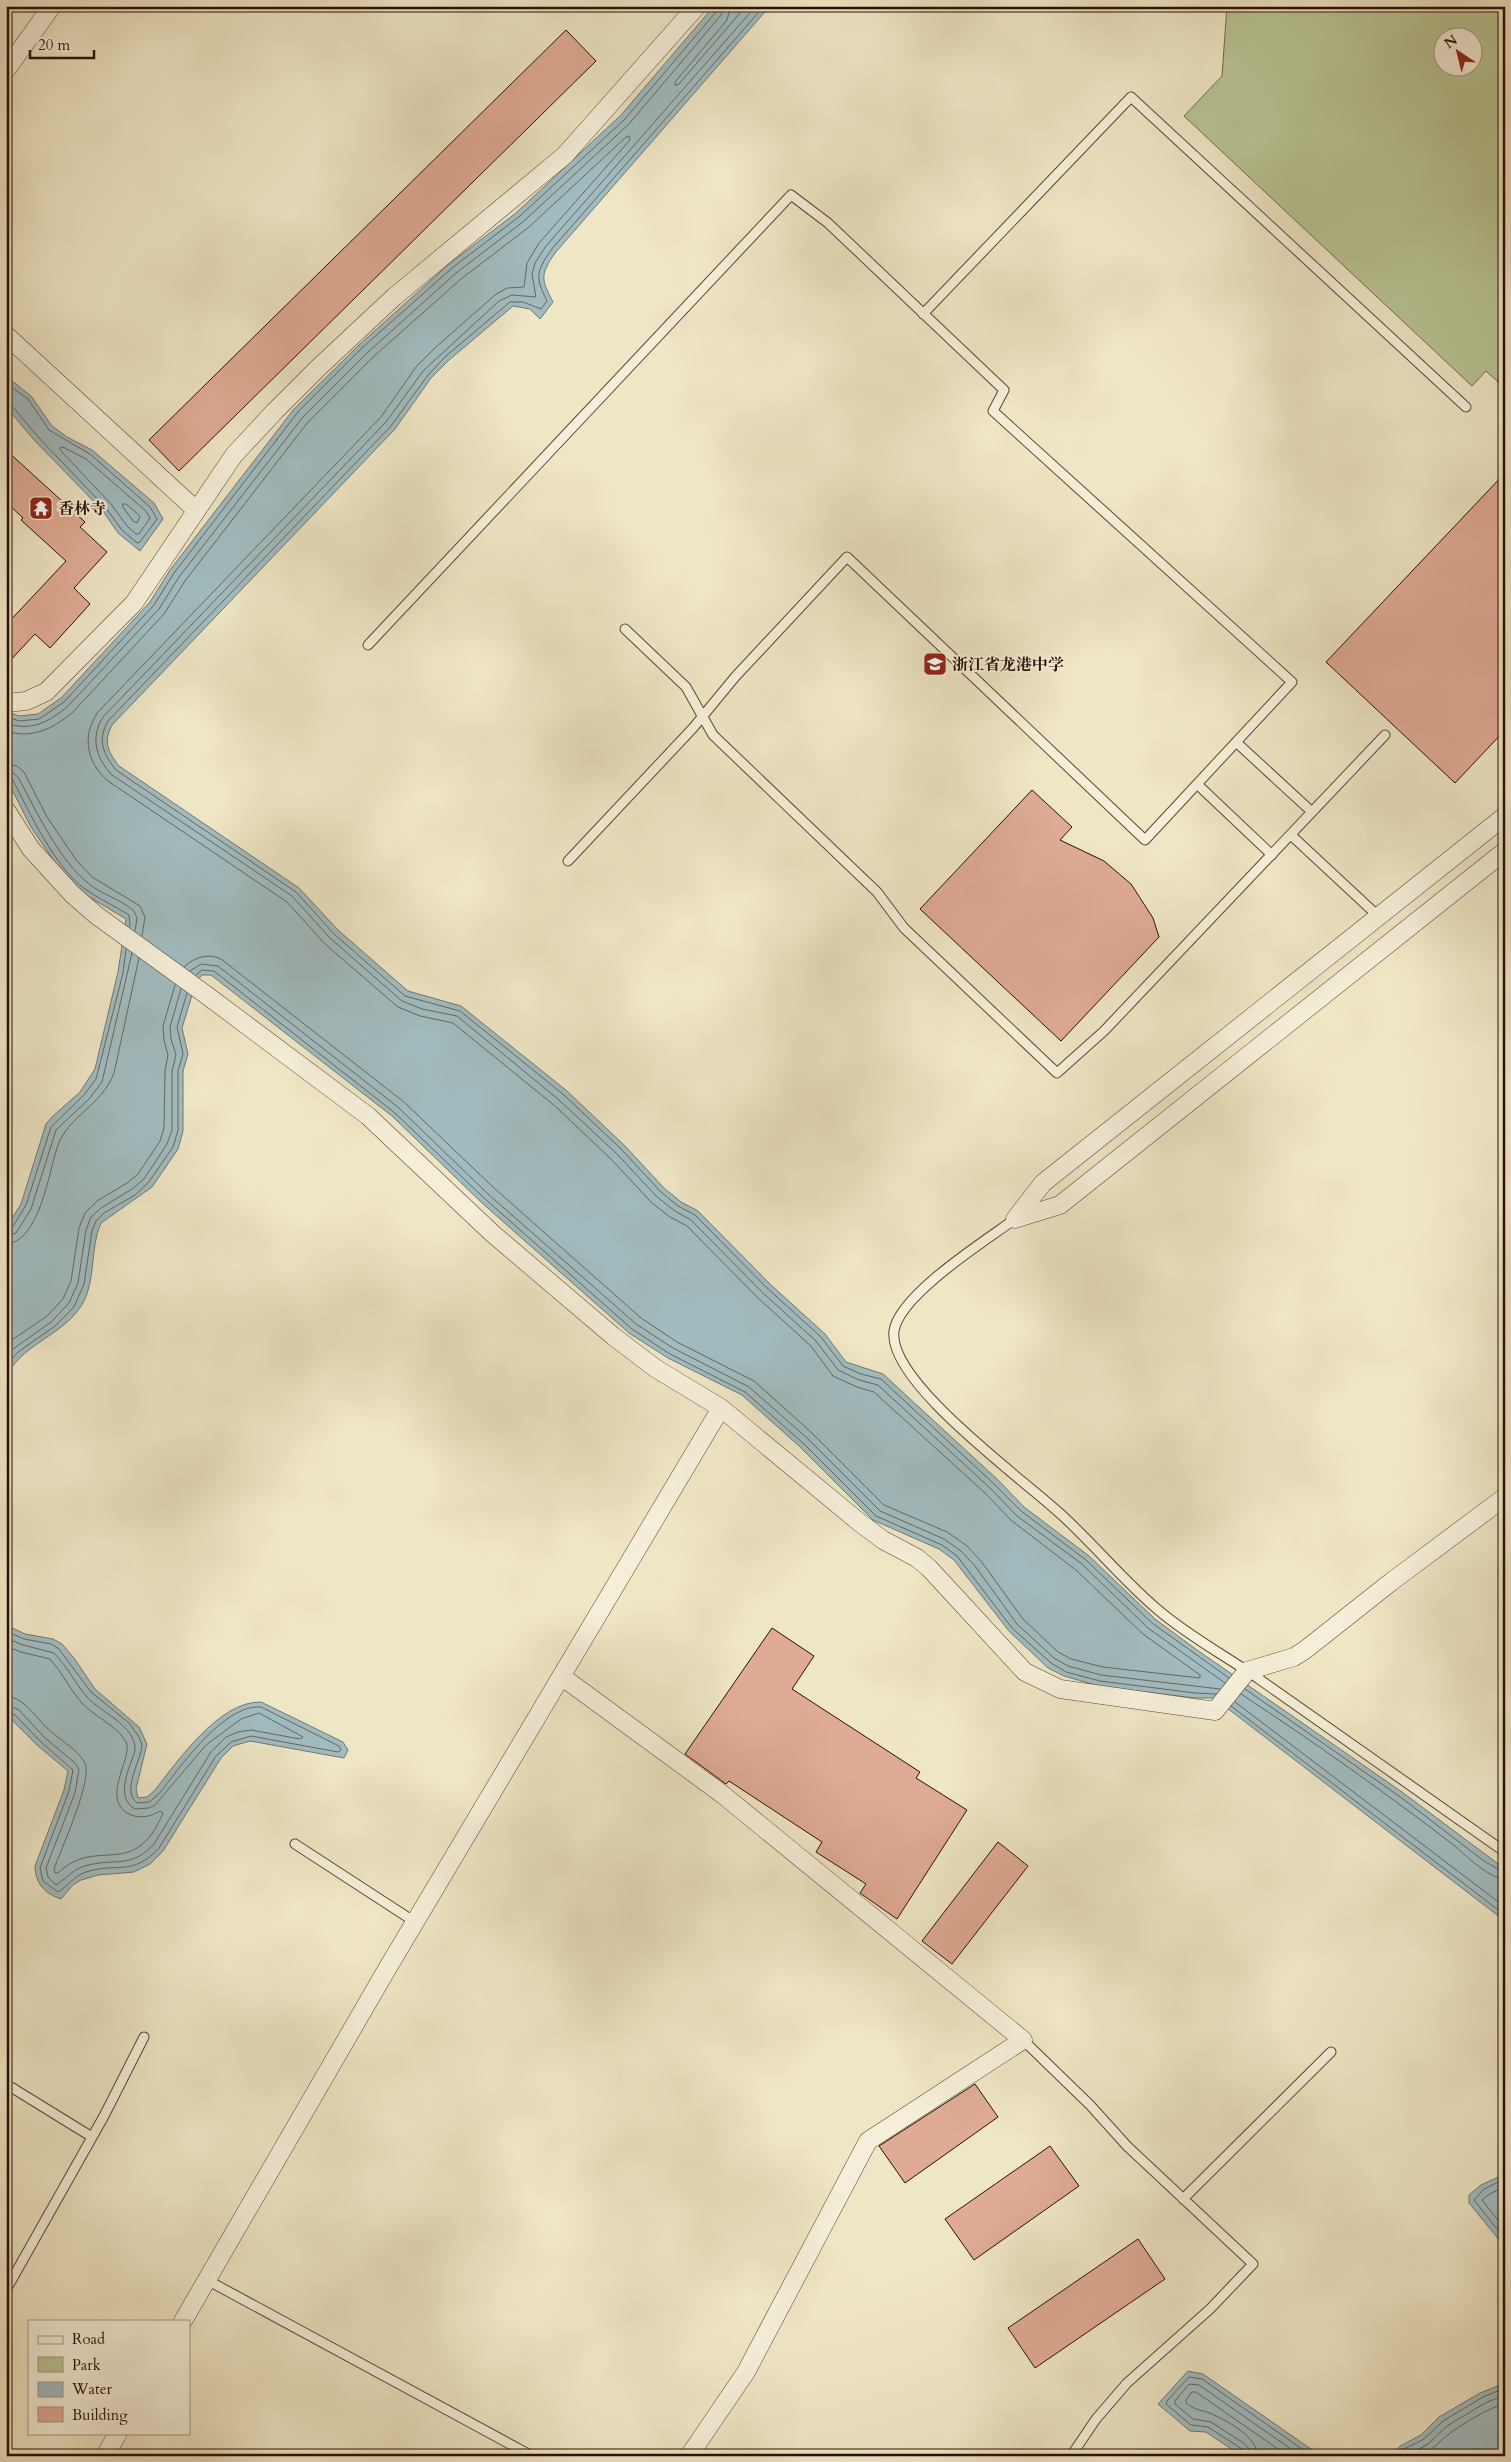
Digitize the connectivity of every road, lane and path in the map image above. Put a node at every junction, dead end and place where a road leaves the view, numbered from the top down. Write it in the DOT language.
graph roads {
  1 [pos="52,6"];
  2 [pos="697,6"];
  3 [pos="6,70"];
  4 [pos="924,314"];
  5 [pos="6,335"];
  6 [pos="1466,407"];
  7 [pos="196,510"];
  8 [pos="625,629"];
  9 [pos="368,645"];
  10 [pos="6,704"];
  11 [pos="704,715"];
  12 [pos="1385,735"];
  13 [pos="1236,742"];
  14 [pos="1196,784"];
  15 [pos="6,810"];
  16 [pos="1312,812"];
  17 [pos="1505,816"];
  18 [pos="1291,835"];
  19 [pos="1505,851"];
  20 [pos="1272,855"];
  21 [pos="568,861"];
  22 [pos="1378,916"];
  23 [pos="1015,1219"];
  24 [pos="721,1408"];
  25 [pos="1505,1497"];
  26 [pos="1247,1670"];
  27 [pos="561,1676"];
  28 [pos="295,1844"];
  29 [pos="1505,1852"];
  30 [pos="415,1922"];
  31 [pos="144,2036"];
  32 [pos="1023,2040"];
  33 [pos="1331,2052"];
  34 [pos="6,2084"];
  35 [pos="92,2137"];
  36 [pos="1183,2199"];
  37 [pos="207,2280"];
  38 [pos="6,2290"];
  39 [pos="185,2320"];
  40 [pos="117,2434"];
  41 [pos="105,2456"];
  42 [pos="532,2456"];
  43 [pos="689,2456"];
  44 [pos="1071,2456"];
  1 -- 3 [label="street"];
  2 -- 7 [label="street"];
  4 -- 6 [label="lane"];
  4 -- 9 [label="lane"];
  4 -- 13 [label="lane"];
  5 -- 7 [label="street"];
  7 -- 10 [label="street"];
  8 -- 11 [label="lane"];
  11 -- 14 [label="lane"];
  11 -- 20 [label="lane"];
  11 -- 21 [label="lane"];
  12 -- 16 [label="lane"];
  13 -- 14 [label="lane"];
  13 -- 16 [label="lane"];
  14 -- 20 [label="lane"];
  15 -- 24 [label="street"];
  16 -- 18 [label="lane"];
  17 -- 22 [label="street"];
  18 -- 20 [label="lane"];
  18 -- 22 [label="lane"];
  19 -- 23 [label="street"];
  22 -- 23 [label="street"];
  23 -- 26 [label="lane"];
  24 -- 26 [label="street"];
  24 -- 27 [label="street"];
  25 -- 26 [label="street"];
  26 -- 29 [label="lane"];
  27 -- 30 [label="street"];
  27 -- 32 [label="street"];
  28 -- 30 [label="lane"];
  30 -- 37 [label="street"];
  31 -- 35 [label="lane"];
  32 -- 36 [label="lane"];
  32 -- 43 [label="street"];
  33 -- 36 [label="lane"];
  34 -- 35 [label="lane"];
  35 -- 38 [label="lane"];
  36 -- 44 [label="lane"];
  37 -- 39 [label="street"];
  37 -- 42 [label="lane"];
  40 -- 41 [label="street"];
}
